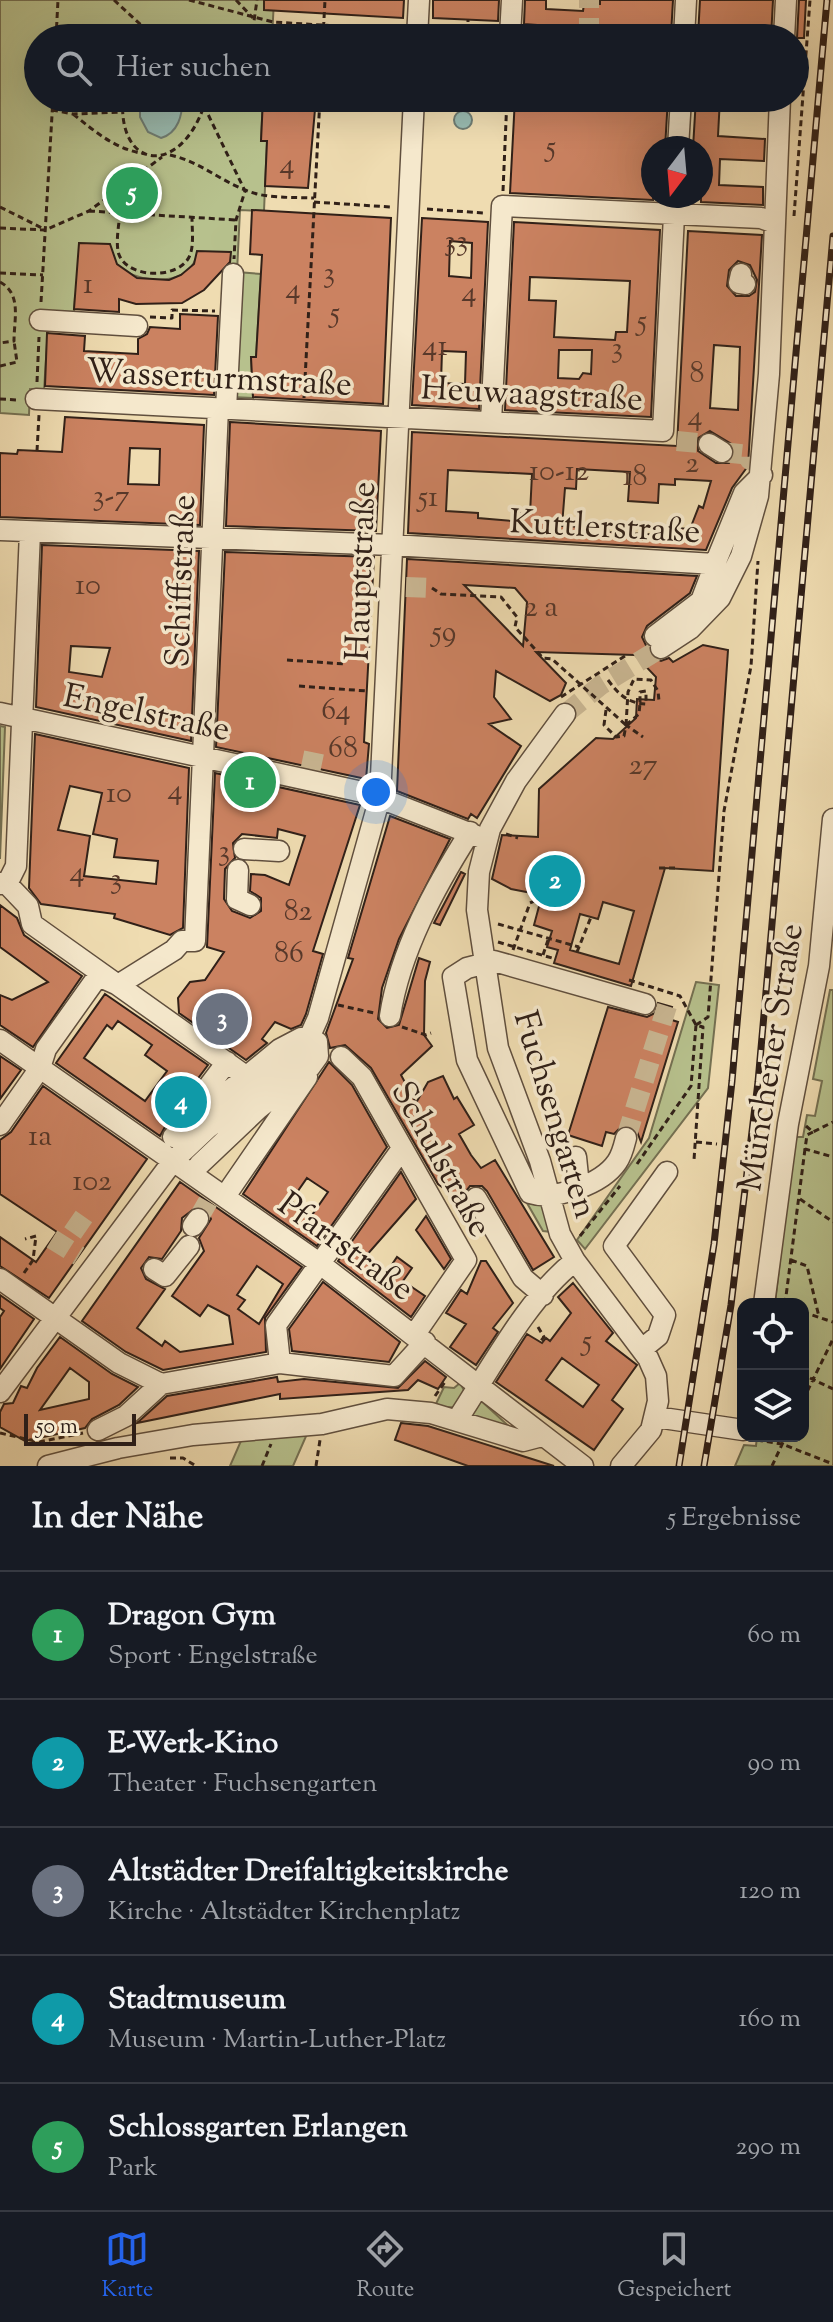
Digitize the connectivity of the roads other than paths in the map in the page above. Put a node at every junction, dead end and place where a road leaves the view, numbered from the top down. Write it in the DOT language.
graph roads {
  1 [pos="419,0"];
  2 [pos="512,0"];
  3 [pos="686,0"];
  4 [pos="786,0"];
  5 [pos="418,24"];
  6 [pos="511,24"];
  7 [pos="685,24"];
  8 [pos="785,24"];
  9 [pos="413,112"];
  10 [pos="680,112"];
  11 [pos="779,112"];
  12 [pos="679,136"];
  13 [pos="670,208"];
  14 [pos="772,222"];
  15 [pos="233,274"];
  16 [pos="40,320"];
  17 [pos="142,322"];
  18 [pos="38,400"];
  19 [pos="222,409"];
  20 [pos="398,417"];
  21 [pos="491,422"];
  22 [pos="762,475"];
  23 [pos="0,530"];
  24 [pos="30,532"];
  25 [pos="213,538"];
  26 [pos="392,545"];
  27 [pos="715,564"];
  28 [pos="560,707"];
  29 [pos="0,713"];
  30 [pos="21,716"];
  31 [pos="203,756"];
  32 [pos="380,797"];
  33 [pos="833,819"];
  34 [pos="478,836"];
  35 [pos="244,849"];
  36 [pos="279,851"];
  37 [pos="238,870"];
  38 [pos="3,883"];
  39 [pos="250,905"];
  40 [pos="483,962"];
  41 [pos="118,985"];
  42 [pos="825,985"];
  43 [pos="645,1004"];
  44 [pos="395,1019"];
  45 [pos="309,1038"];
  46 [pos="0,1040"];
  47 [pos="498,1048"];
  48 [pos="341,1057"];
  49 [pos="467,1060"];
  50 [pos="227,1062"];
  51 [pos="310,1067"];
  52 [pos="40,1068"];
  53 [pos="247,1077"];
  54 [pos="521,1114"];
  55 [pos="0,1125"];
  56 [pos="502,1137"];
  57 [pos="626,1138"];
  58 [pos="171,1144"];
  59 [pos="401,1150"];
  60 [pos="576,1157"];
  61 [pos="667,1172"];
  62 [pos="579,1186"];
  63 [pos="549,1194"];
  64 [pos="230,1195"];
  65 [pos="476,1198"];
  66 [pos="193,1230"];
  67 [pos="572,1256"];
  68 [pos="319,1263"];
  69 [pos="154,1269"];
  70 [pos="10,1279"];
  71 [pos="543,1295"];
  72 [pos="765,1298"];
  73 [pos="56,1318"];
  74 [pos="420,1338"];
  75 [pos="642,1349"];
  76 [pos="280,1363"];
  77 [pos="161,1384"];
  78 [pos="478,1386"];
  79 [pos="0,1392"];
  80 [pos="656,1417"];
  81 [pos="457,1420"];
  82 [pos="737,1429"];
  83 [pos="98,1430"];
  84 [pos="542,1436"];
  85 [pos="575,1464"];
  86 [pos="48,1466"];
  87 [pos="621,1466"];
  1 -- 5 [label="street"];
  2 -- 6 [label="street"];
  3 -- 7 [label="street"];
  4 -- 8 [label="street"];
  9 -- 20 [label="street, Hauptstraße"];
  10 -- 12 [label="street"];
  11 -- 14 [label="street"];
  13 -- 14 [label="street"];
  13 -- 21 [label="street"];
  13 -- 21 [label="street, Heuwaagstraße"];
  14 -- 22 [label="street"];
  15 -- 19 [label="street, Schiffstraße"];
  16 -- 17 [label="street"];
  18 -- 19 [label="street, Wasserturmstraße"];
  19 -- 20 [label="street, Wasserturmstraße"];
  19 -- 25 [label="street, Schiffstraße"];
  20 -- 21 [label="street, Heuwaagstraße"];
  20 -- 26 [label="street, Hauptstraße"];
  22 -- 27 [label="street, Kuttlerstraße"];
  22 -- 27 [label="street"];
  23 -- 24 [label="street, Kuttlerstraße"];
  24 -- 25 [label="street, Kuttlerstraße"];
  24 -- 30 [label="street"];
  25 -- 26 [label="street, Kuttlerstraße"];
  25 -- 31 [label="street, Schiffstraße"];
  26 -- 27 [label="street, Kuttlerstraße"];
  26 -- 32 [label="street, Hauptstraße"];
  28 -- 34 [label="street"];
  29 -- 30 [label="street, Engelstraße"];
  30 -- 31 [label="street, Engelstraße"];
  30 -- 38 [label="street"];
  31 -- 32 [label="street, Engelstraße"];
  31 -- 41 [label="street, Schiffstraße"];
  32 -- 34 [label="street, Engelstraße"];
  32 -- 45 [label="street, Hauptstraße"];
  33 -- 42 [label="street, Münchener Straße"];
  34 -- 40 [label="street, Fuchsengarten"];
  34 -- 44 [label="street"];
  35 -- 36 [label="street"];
  37 -- 39 [label="street"];
  38 -- 41 [label="street"];
  40 -- 43 [label="street"];
  40 -- 47 [label="street, Fuchsengarten"];
  40 -- 49 [label="street"];
  41 -- 50 [label="street"];
  41 -- 52 [label="street"];
  42 -- 72 [label="street, Münchener Straße"];
  45 -- 51 [label="street"];
  45 -- 53 [label="street"];
  45 -- 58 [label="street"];
  46 -- 52 [label="street, Pfarrstraße"];
  47 -- 49 [label="street"];
  47 -- 54 [label="street, Fuchsengarten"];
  48 -- 59 [label="street, Schulstraße"];
  49 -- 56 [label="street"];
  50 -- 53 [label="street"];
  50 -- 58 [label="street"];
  51 -- 64 [label="street"];
  51 -- 64 [label="street"];
  52 -- 55 [label="street"];
  52 -- 58 [label="street, Pfarrstraße"];
  53 -- 58 [label="street"];
  54 -- 56 [label="street"];
  54 -- 63 [label="street, Fuchsengarten"];
  56 -- 63 [label="street"];
  57 -- 62 [label="street"];
  58 -- 64 [label="street, Pfarrstraße"];
  58 -- 73 [label="street"];
  59 -- 68 [label="street"];
  59 -- 74 [label="street, Schulstraße"];
  60 -- 62 [label="street"];
  61 -- 75 [label="street"];
  62 -- 63 [label="street"];
  63 -- 67 [label="street, Fuchsengarten"];
  64 -- 68 [label="street, Pfarrstraße"];
  65 -- 71 [label="street"];
  66 -- 69 [label="street"];
  67 -- 71 [label="street, Fuchsengarten"];
  67 -- 75 [label="street, Fuchsengarten"];
  68 -- 74 [label="street, Pfarrstraße"];
  68 -- 76 [label="street"];
  70 -- 73 [label="street"];
  71 -- 78 [label="street, Fuchsengarten"];
  73 -- 77 [label="street"];
  73 -- 79 [label="street"];
  74 -- 76 [label="street"];
  74 -- 78 [label="street, Pfarrstraße"];
  75 -- 80 [label="street, Fuchsengarten"];
  76 -- 77 [label="street"];
  77 -- 83 [label="street"];
  78 -- 81 [label="street, Fuchsengarten"];
  78 -- 84 [label="street, Pfarrstraße"];
  80 -- 82 [label="street"];
  80 -- 87 [label="street"];
  81 -- 84 [label="street"];
  81 -- 86 [label="street"];
  84 -- 85 [label="street, Pfarrstraße"];
}
